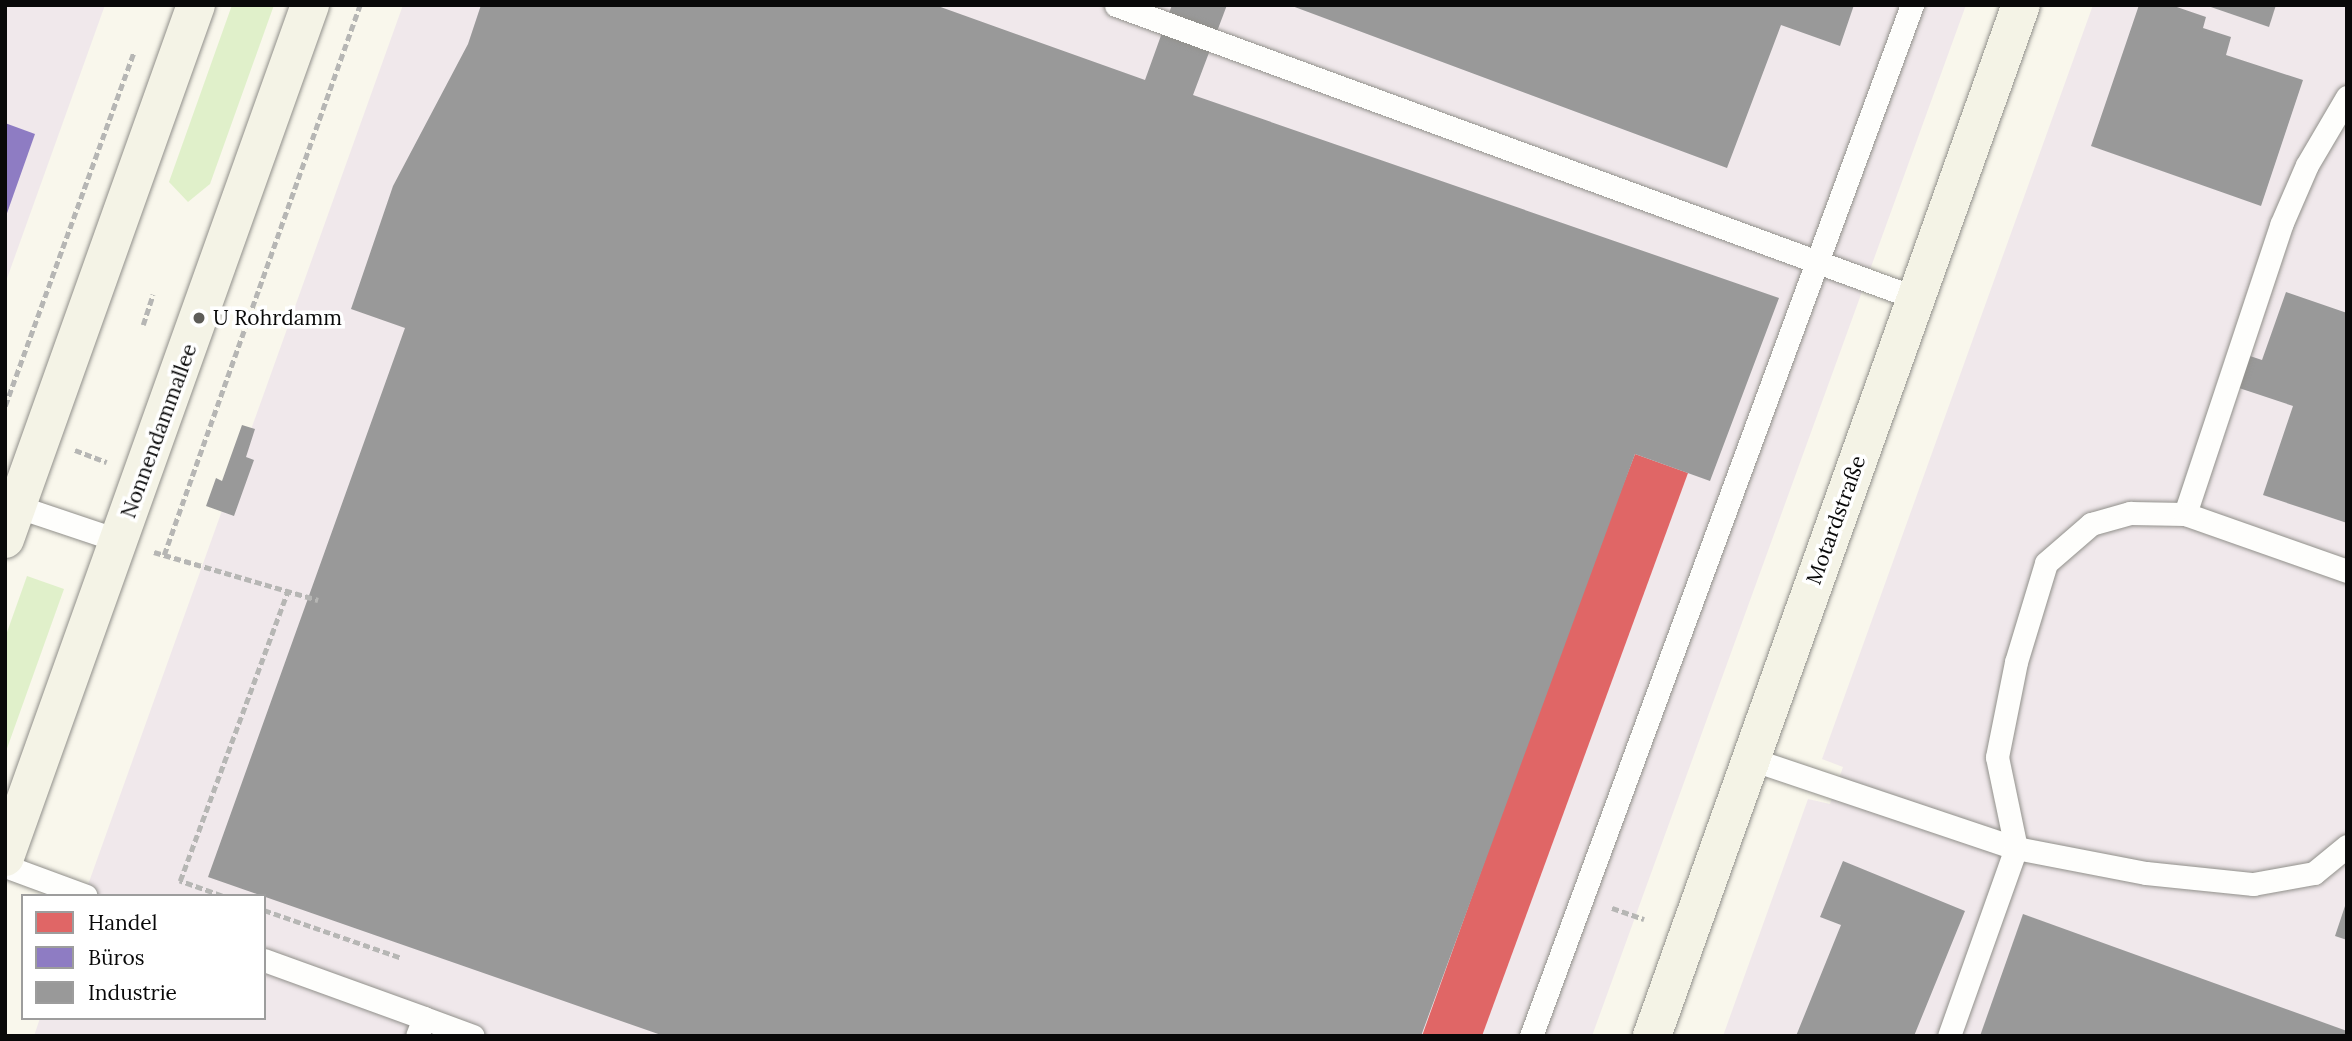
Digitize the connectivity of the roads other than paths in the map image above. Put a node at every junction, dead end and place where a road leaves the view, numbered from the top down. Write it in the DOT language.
graph roads {
  1 [pos="196,5"];
  2 [pos="310,5"];
  3 [pos="1116,5"];
  4 [pos="1912,5"];
  5 [pos="2021,5"];
  6 [pos="2347,97"];
  7 [pos="1817,262"];
  8 [pos="1916,298"];
  9 [pos="2185,513"];
  10 [pos="9,516"];
  11 [pos="120,541"];
  12 [pos="2347,570"];
  13 [pos="1751,759"];
  14 [pos="2347,846"];
  15 [pos="2016,848"];
  16 [pos="5,857"];
  17 [pos="5,866"];
  18 [pos="81,894"];
  19 [pos="266,961"];
  20 [pos="421,1027"];
  21 [pos="473,1036"];
  22 [pos="1531,1036"];
  23 [pos="1652,1036"];
  24 [pos="1949,1036"];
  1 -- 10 [label="main road"];
  2 -- 11 [label="main road, Nonnendammallee"];
  3 -- 7 [label="lane"];
  4 -- 7 [label="lane"];
  5 -- 8 [label="main road, Motardstraße"];
  6 -- 9 [label="lane"];
  7 -- 8 [label="lane"];
  7 -- 22 [label="lane"];
  8 -- 13 [label="main road, Motardstraße"];
  9 -- 12 [label="lane"];
  9 -- 15 [label="lane"];
  10 -- 11 [label="lane"];
  11 -- 16 [label="main road, Nonnendammallee"];
  13 -- 15 [label="lane"];
  13 -- 23 [label="main road, Motardstraße"];
  14 -- 15 [label="lane"];
  15 -- 24 [label="lane"];
  17 -- 18 [label="lane"];
  19 -- 20 [label="lane"];
  20 -- 21 [label="lane"];
}
